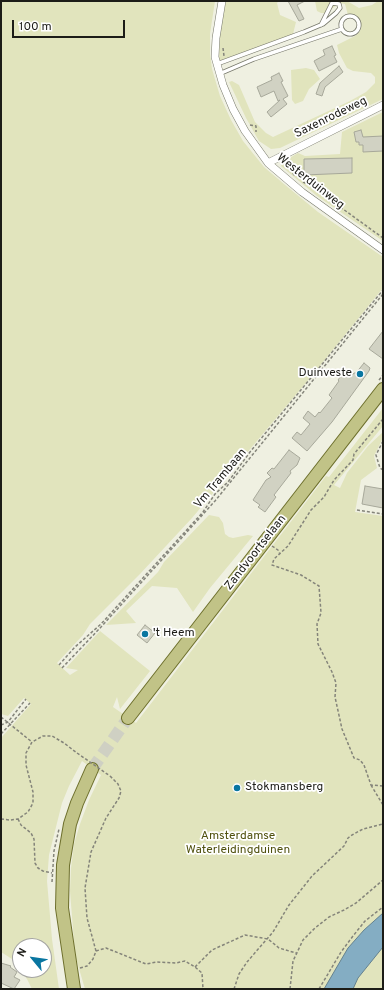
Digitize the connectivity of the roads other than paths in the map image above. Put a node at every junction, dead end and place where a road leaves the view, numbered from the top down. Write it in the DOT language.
graph roads {
  1 [pos="222,1"];
  2 [pos="321,25"];
  3 [pos="342,29"];
  4 [pos="221,63"];
  5 [pos="219,74"];
  6 [pos="383,105"];
  7 [pos="268,163"];
  8 [pos="383,250"];
  9 [pos="383,389"];
  10 [pos="128,718"];
  11 [pos="92,769"];
  12 [pos="74,989"];
  1 -- 4 [label="street, Westerduinweg"];
  2 -- 2 [label="lane"];
  2 -- 4 [label="lane"];
  3 -- 3 [label="lane"];
  3 -- 5 [label="lane"];
  4 -- 5 [label="street, Westerduinweg"];
  5 -- 7 [label="street, Westerduinweg"];
  6 -- 7 [label="street, Saxenrodeweg"];
  7 -- 8 [label="street, Westerduinweg"];
  9 -- 10 [label="main road, Zandvoortselaan"];
  11 -- 12 [label="main road"];
}
